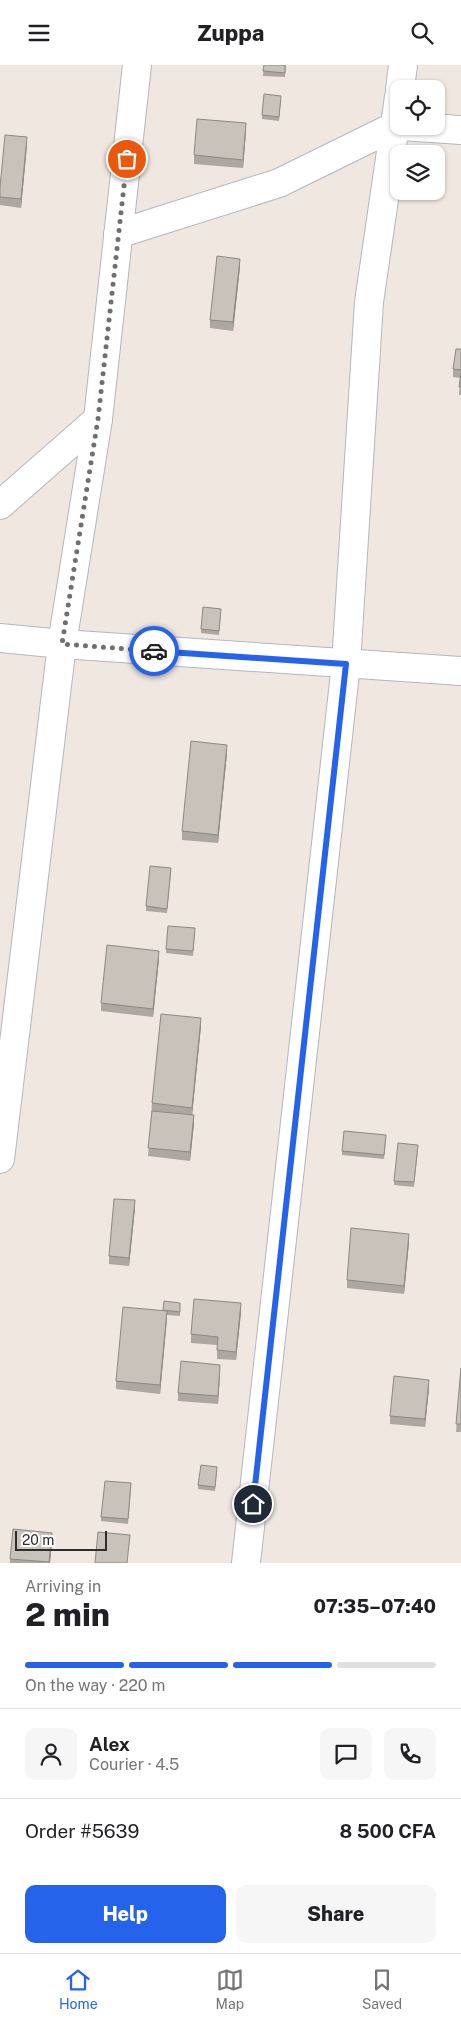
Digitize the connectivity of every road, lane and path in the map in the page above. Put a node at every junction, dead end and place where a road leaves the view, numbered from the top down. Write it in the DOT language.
graph roads {
  1 [pos="137,65"];
  2 [pos="403,65"];
  3 [pos="401,80"];
  4 [pos="445,129"];
  5 [pos="390,130"];
  6 [pos="461,130"];
  7 [pos="397,135"];
  8 [pos="118,235"];
  9 [pos="98,419"];
  10 [pos="0,505"];
  11 [pos="0,638"];
  12 [pos="62,644"];
  13 [pos="346,664"];
  14 [pos="461,671"];
  15 [pos="0,1159"];
  16 [pos="246,1563"];
  1 -- 8 [label="street"];
  2 -- 3 [label="street"];
  4 -- 6 [label="street"];
  5 -- 8 [label="street"];
  7 -- 13 [label="street"];
  8 -- 9 [label="street"];
  9 -- 10 [label="street"];
  9 -- 12 [label="street"];
  11 -- 12 [label="street"];
  12 -- 13 [label="street"];
  12 -- 15 [label="street"];
  13 -- 14 [label="street"];
  13 -- 16 [label="street"];
}
